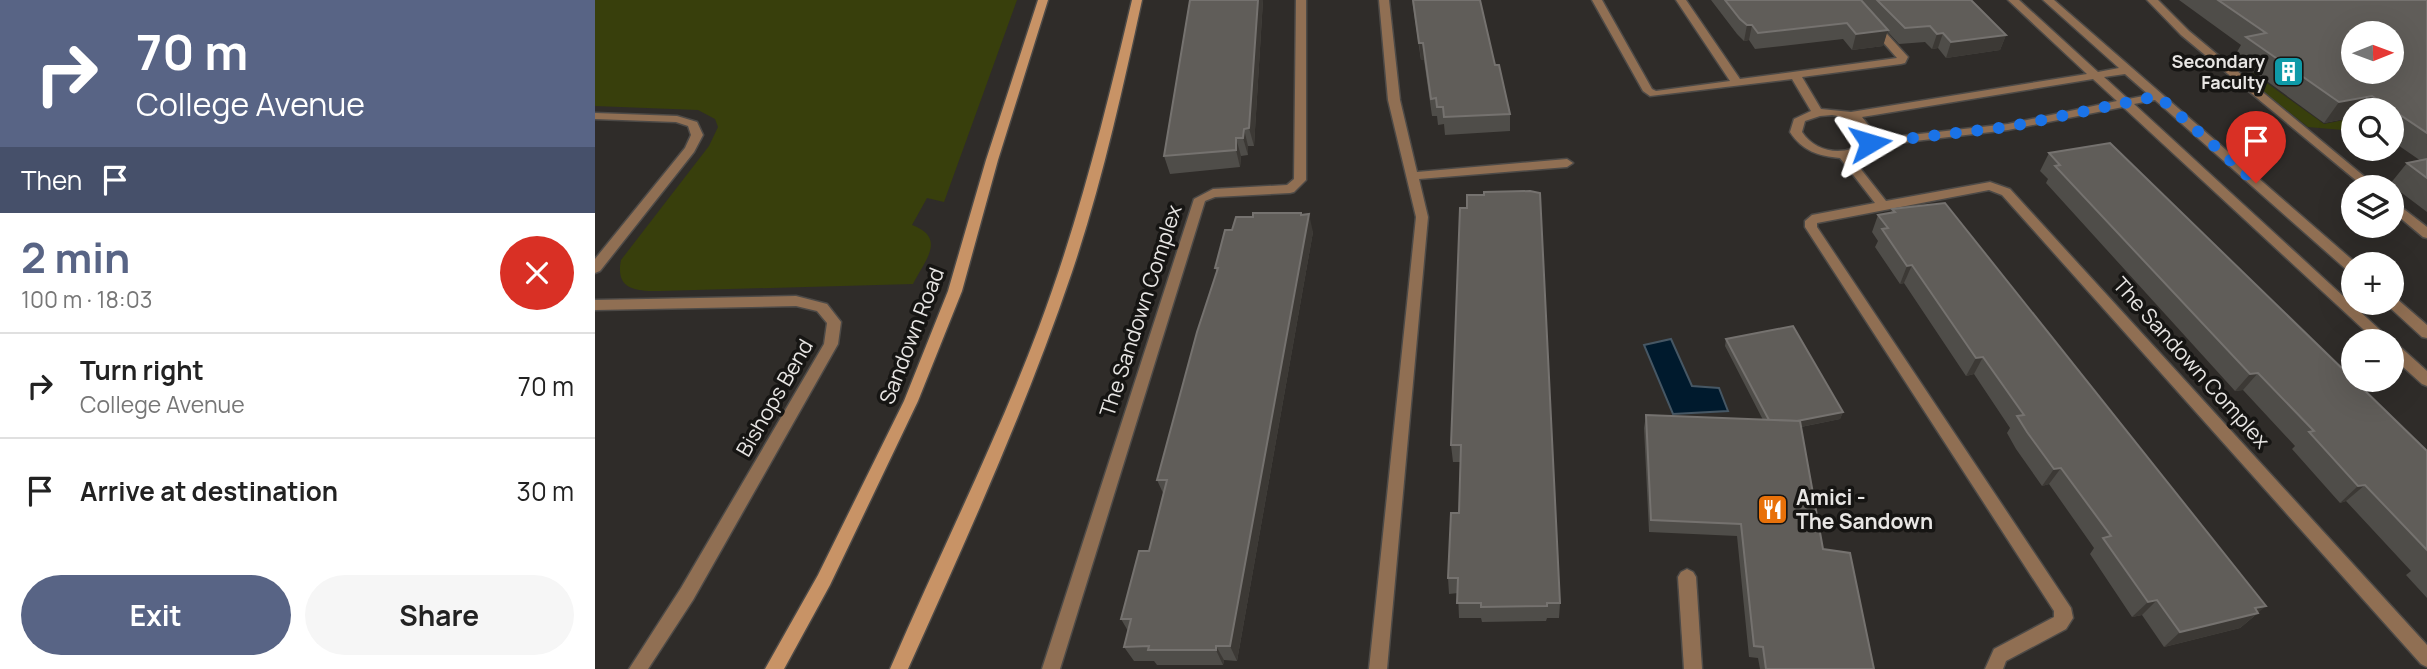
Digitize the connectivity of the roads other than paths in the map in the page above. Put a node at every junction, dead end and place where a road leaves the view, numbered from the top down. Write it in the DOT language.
graph roads {
  1 [pos="1043,0"];
  2 [pos="1137,0"];
  3 [pos="1301,0"];
  4 [pos="1384,0"];
  5 [pos="1597,0"];
  6 [pos="1681,0"];
  7 [pos="1851,0"];
  8 [pos="2013,0"];
  9 [pos="2048,0"];
  10 [pos="2152,0"];
  11 [pos="2128,70"];
  12 [pos="2094,74"];
  13 [pos="1795,75"];
  14 [pos="1737,83"];
  15 [pos="2158,96"];
  16 [pos="2125,103"];
  17 [pos="1817,111"];
  18 [pos="595,116"];
  19 [pos="1850,116"];
  20 [pos="1870,143"];
  21 [pos="1844,155"];
  22 [pos="1567,163"];
  23 [pos="2357,175"];
  24 [pos="1412,177"];
  25 [pos="1883,205"];
  26 [pos="2404,214"];
  27 [pos="2427,234"];
  28 [pos="2341,258"];
  29 [pos="595,268"];
  30 [pos="595,305"];
  31 [pos="2404,313"];
  32 [pos="2372,329"];
  33 [pos="2427,333"];
  34 [pos="2404,359"];
  35 [pos="2427,380"];
  36 [pos="1687,576"];
  37 [pos="2427,658"];
  38 [pos="638,669"];
  39 [pos="774,669"];
  40 [pos="899,669"];
  41 [pos="1051,669"];
  42 [pos="1378,669"];
  43 [pos="1693,669"];
  44 [pos="1994,669"];
  1 -- 39 [label="main road, Sandown Road"];
  2 -- 40 [label="main road"];
  3 -- 41 [label="street, The Sandown Complex"];
  4 -- 24 [label="street"];
  5 -- 14 [label="street"];
  6 -- 14 [label="street"];
  7 -- 13 [label="street"];
  8 -- 12 [label="street"];
  9 -- 11 [label="street"];
  10 -- 23 [label="street"];
  11 -- 12 [label="street"];
  11 -- 15 [label="street"];
  12 -- 16 [label="street"];
  12 -- 19 [label="street"];
  13 -- 14 [label="street"];
  13 -- 17 [label="street"];
  15 -- 16 [label="street"];
  15 -- 28 [label="street"];
  16 -- 20 [label="street"];
  16 -- 32 [label="street"];
  17 -- 19 [label="street"];
  17 -- 21 [label="street"];
  18 -- 29 [label="street"];
  19 -- 20 [label="street"];
  20 -- 21 [label="street"];
  21 -- 25 [label="street"];
  22 -- 24 [label="street"];
  24 -- 42 [label="street"];
  25 -- 37 [label="street, The Sandown Complex"];
  25 -- 44 [label="street, The Sandown Complex"];
  26 -- 27 [label="street"];
  30 -- 38 [label="street, Bishops Bend"];
  31 -- 33 [label="street"];
  34 -- 35 [label="street"];
  36 -- 43 [label="street"];
}
